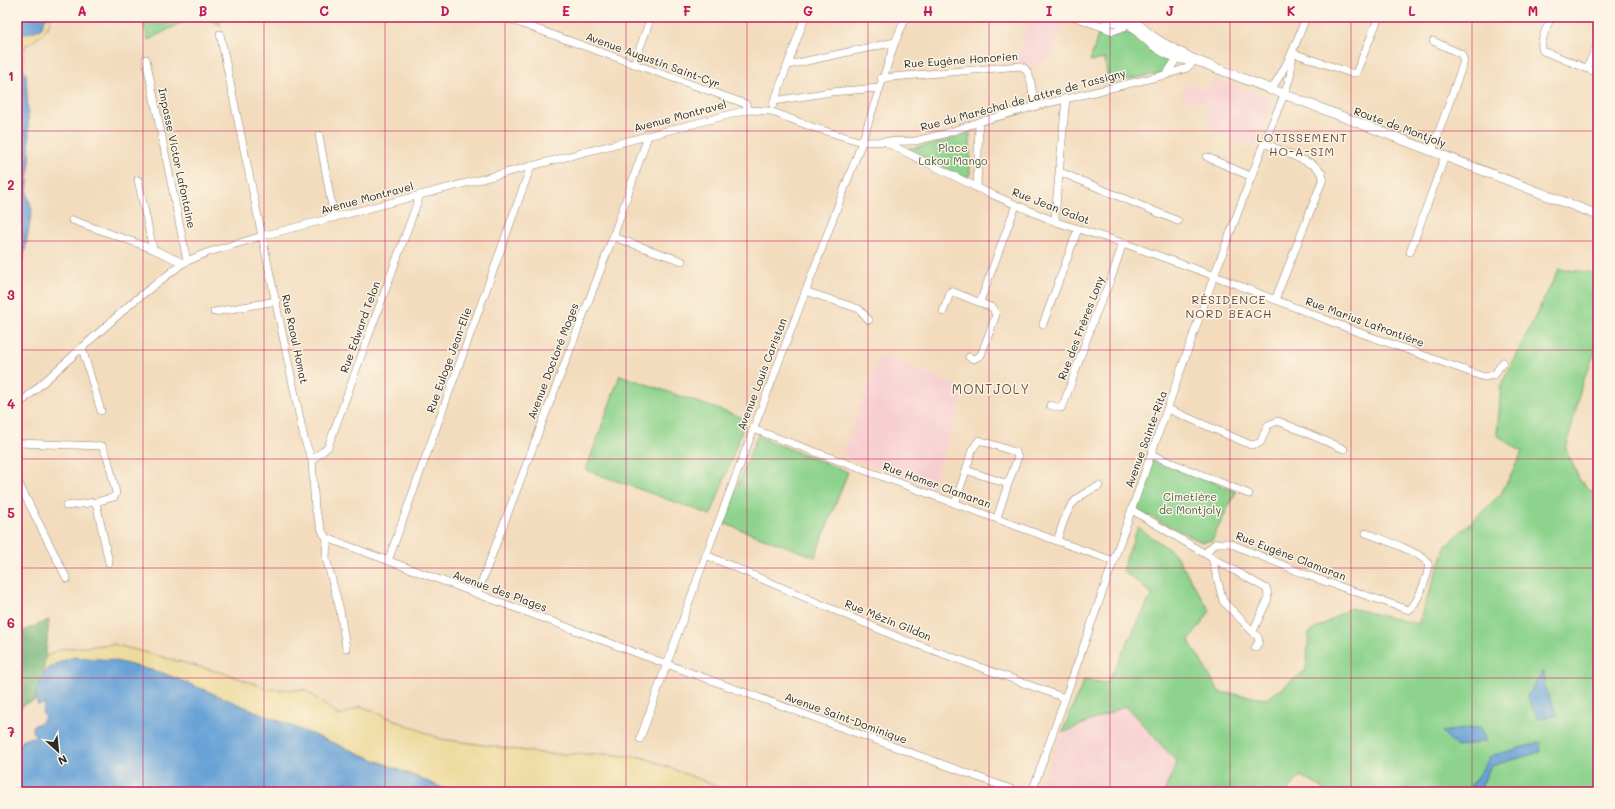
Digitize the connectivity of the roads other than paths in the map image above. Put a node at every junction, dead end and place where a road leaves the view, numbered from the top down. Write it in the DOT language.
graph roads {
  1 [pos="504,17"];
  2 [pos="651,17"];
  3 [pos="805,17"];
  4 [pos="906,17"];
  5 [pos="1075,17"];
  6 [pos="1306,17"];
  7 [pos="1379,17"];
  8 [pos="1551,17"];
  9 [pos="1129,19"];
  10 [pos="1114,20"];
  11 [pos="1093,24"];
  12 [pos="220,34"];
  13 [pos="1433,41"];
  14 [pos="895,42"];
  15 [pos="1598,43"];
  16 [pos="1292,53"];
  17 [pos="1177,58"];
  18 [pos="1191,58"];
  19 [pos="146,59"];
  20 [pos="634,64"];
  21 [pos="788,65"];
  22 [pos="1587,68"];
  23 [pos="1598,73"];
  24 [pos="1165,75"];
  25 [pos="881,78"];
  26 [pos="879,88"];
  27 [pos="1270,91"];
  28 [pos="1284,95"];
  29 [pos="1066,98"];
  30 [pos="774,102"];
  31 [pos="1034,107"];
  32 [pos="747,110"];
  33 [pos="770,111"];
  34 [pos="979,122"];
  35 [pos="319,136"];
  36 [pos="648,136"];
  37 [pos="862,142"];
  38 [pos="885,142"];
  39 [pos="1264,143"];
  40 [pos="1432,151"];
  41 [pos="1445,156"];
  42 [pos="1206,157"];
  43 [pos="531,166"];
  44 [pos="1060,172"];
  45 [pos="1252,177"];
  46 [pos="138,180"];
  47 [pos="977,188"];
  48 [pos="420,195"];
  49 [pos="1016,205"];
  50 [pos="1598,215"];
  51 [pos="334,218"];
  52 [pos="72,220"];
  53 [pos="1178,221"];
  54 [pos="1056,222"];
  55 [pos="1078,229"];
  56 [pos="262,236"];
  57 [pos="613,237"];
  58 [pos="1123,243"];
  59 [pos="153,249"];
  60 [pos="1410,252"];
  61 [pos="682,261"];
  62 [pos="185,262"];
  63 [pos="1214,276"];
  64 [pos="805,291"];
  65 [pos="1275,300"];
  66 [pos="276,301"];
  67 [pos="980,302"];
  68 [pos="214,312"];
  69 [pos="943,312"];
  70 [pos="869,320"];
  71 [pos="1043,324"];
  72 [pos="82,348"];
  73 [pos="969,357"];
  74 [pos="1503,362"];
  75 [pos="1050,405"];
  76 [pos="17,406"];
  77 [pos="1168,409"];
  78 [pos="101,411"];
  79 [pos="753,429"];
  80 [pos="17,443"];
  81 [pos="1344,449"];
  82 [pos="1152,455"];
  83 [pos="312,460"];
  84 [pos="966,470"];
  85 [pos="17,480"];
  86 [pos="1008,484"];
  87 [pos="1099,486"];
  88 [pos="1249,494"];
  89 [pos="96,502"];
  90 [pos="955,504"];
  91 [pos="66,506"];
  92 [pos="1131,514"];
  93 [pos="997,518"];
  94 [pos="1366,533"];
  95 [pos="327,538"];
  96 [pos="1058,541"];
  97 [pos="1205,553"];
  98 [pos="706,555"];
  99 [pos="1212,558"];
  100 [pos="388,561"];
  101 [pos="1114,561"];
  102 [pos="109,563"];
  103 [pos="67,579"];
  104 [pos="477,594"];
  105 [pos="1253,631"];
  106 [pos="346,648"];
  107 [pos="1255,648"];
  108 [pos="666,664"];
  109 [pos="1065,698"];
  110 [pos="640,739"];
  111 [pos="1019,792"];
  112 [pos="1032,792"];
  1 -- 20 [label="street, Avenue Augustin Saint-Cyr"];
  2 -- 20 [label="street"];
  3 -- 21 [label="street"];
  4 -- 14 [label="street, Avenue Louis Caristan"];
  5 -- 11 [label="street"];
  6 -- 16 [label="street"];
  7 -- 16 [label="street"];
  8 -- 22 [label="street"];
  9 -- 10 [label="street"];
  9 -- 11 [label="street"];
  9 -- 17 [label="main road"];
  9 -- 18 [label="main road"];
  10 -- 11 [label="street"];
  12 -- 56 [label="street, Rue Raoul Homat"];
  13 -- 40 [label="street"];
  14 -- 21 [label="street"];
  14 -- 25 [label="street, Avenue Louis Caristan"];
  15 -- 22 [label="street"];
  16 -- 27 [label="street"];
  16 -- 28 [label="street, Avenue Sainte-Rita"];
  17 -- 18 [label="main road"];
  17 -- 24 [label="street"];
  18 -- 24 [label="street, Rue du Maréchal de Lattre de Tassigny"];
  18 -- 27 [label="main road, Route de Montjoly"];
  19 -- 62 [label="street, Impasse Victor Lafontaine"];
  20 -- 32 [label="street, Avenue Augustin Saint-Cyr"];
  21 -- 30 [label="street"];
  22 -- 23 [label="street"];
  24 -- 29 [label="street, Rue du Maréchal de Lattre de Tassigny"];
  25 -- 26 [label="street, Avenue Louis Caristan"];
  25 -- 31 [label="street, Rue Eugène Honorien"];
  26 -- 30 [label="street"];
  26 -- 37 [label="street, Avenue Louis Caristan"];
  27 -- 28 [label="main road, Route de Montjoly"];
  28 -- 39 [label="street, Avenue Sainte-Rita"];
  28 -- 40 [label="main road, Route de Montjoly"];
  29 -- 31 [label="street, Rue du Maréchal de Lattre de Tassigny"];
  29 -- 44 [label="street"];
  30 -- 33 [label="street"];
  31 -- 34 [label="street, Rue du Maréchal de Lattre de Tassigny"];
  32 -- 33 [label="street, Avenue Montravel"];
  32 -- 36 [label="street, Avenue Montravel"];
  33 -- 37 [label="street, Rue du Maréchal de Lattre de Tassigny"];
  34 -- 38 [label="street, Rue du Maréchal de Lattre de Tassigny"];
  34 -- 47 [label="street"];
  35 -- 51 [label="street"];
  36 -- 43 [label="street, Avenue Montravel"];
  36 -- 57 [label="street, Avenue Doctoré Moges"];
  37 -- 38 [label="street, Rue du Maréchal de Lattre de Tassigny"];
  37 -- 64 [label="street, Avenue Louis Caristan"];
  38 -- 47 [label="street, Rue Jean Galot"];
  39 -- 45 [label="street, Avenue Sainte-Rita"];
  39 -- 65 [label="street"];
  40 -- 41 [label="main road, Route de Montjoly"];
  41 -- 50 [label="main road, Route de Montjoly"];
  41 -- 60 [label="street"];
  42 -- 45 [label="street"];
  43 -- 48 [label="street, Avenue Montravel"];
  43 -- 100 [label="street, Rue Euloge Jean-Elie"];
  44 -- 53 [label="street"];
  44 -- 54 [label="street"];
  45 -- 63 [label="street, Avenue Sainte-Rita"];
  46 -- 59 [label="street"];
  47 -- 49 [label="street, Rue Jean Galot"];
  48 -- 51 [label="street, Avenue Montravel"];
  48 -- 83 [label="street, Rue Edward Telon"];
  49 -- 54 [label="street, Rue Jean Galot"];
  49 -- 67 [label="street"];
  51 -- 56 [label="street, Avenue Montravel"];
  52 -- 59 [label="street"];
  54 -- 55 [label="street, Rue Jean Galot"];
  55 -- 58 [label="street, Rue Jean Galot"];
  55 -- 71 [label="street"];
  56 -- 62 [label="street, Avenue Montravel"];
  56 -- 66 [label="street, Rue Raoul Homat"];
  57 -- 61 [label="street"];
  57 -- 104 [label="street, Avenue Doctoré Moges"];
  58 -- 63 [label="street, Rue Jean Galot"];
  58 -- 75 [label="street, Rue des Frères Lony"];
  59 -- 62 [label="street"];
  62 -- 72 [label="street, Avenue Montravel"];
  63 -- 65 [label="street, Rue Marius Lafrontière"];
  63 -- 77 [label="street, Avenue Sainte-Rita"];
  64 -- 70 [label="street"];
  64 -- 79 [label="street, Avenue Louis Caristan"];
  65 -- 74 [label="street, Rue Marius Lafrontière"];
  66 -- 68 [label="street"];
  66 -- 83 [label="street, Rue Raoul Homat"];
  67 -- 69 [label="street"];
  67 -- 73 [label="street"];
  72 -- 76 [label="street, Avenue Montravel"];
  72 -- 78 [label="street"];
  77 -- 81 [label="street"];
  77 -- 82 [label="street, Avenue Sainte-Rita"];
  79 -- 90 [label="street, Rue Homer Clamaran"];
  79 -- 98 [label="street, Avenue Louis Caristan"];
  80 -- 89 [label="street"];
  82 -- 88 [label="street"];
  82 -- 92 [label="street, Avenue Sainte-Rita"];
  83 -- 95 [label="street, Rue Raoul Homat"];
  84 -- 86 [label="street"];
  84 -- 86 [label="street"];
  84 -- 90 [label="street"];
  85 -- 103 [label="street"];
  86 -- 93 [label="street"];
  87 -- 96 [label="street"];
  89 -- 91 [label="street"];
  89 -- 102 [label="street"];
  90 -- 93 [label="street, Rue Homer Clamaran"];
  92 -- 97 [label="street"];
  92 -- 101 [label="street, Avenue Sainte-Rita"];
  93 -- 96 [label="street, Rue Homer Clamaran"];
  94 -- 97 [label="street, Rue Eugène Clamaran"];
  95 -- 100 [label="street, Avenue des Plages"];
  95 -- 106 [label="street, Rue Raoul Homat"];
  96 -- 101 [label="street, Rue Homer Clamaran"];
  97 -- 99 [label="street"];
  98 -- 108 [label="street, Avenue Louis Caristan"];
  98 -- 109 [label="street, Rue Mézin Gildon"];
  99 -- 105 [label="street"];
  99 -- 105 [label="street"];
  100 -- 104 [label="street, Avenue des Plages"];
  101 -- 109 [label="street, Avenue Sainte-Rita"];
  104 -- 108 [label="street, Avenue des Plages"];
  105 -- 107 [label="street"];
  108 -- 110 [label="street, Avenue Louis Caristan"];
  108 -- 111 [label="street, Avenue Saint-Dominique"];
  109 -- 112 [label="street, Avenue Sainte-Rita"];
}
